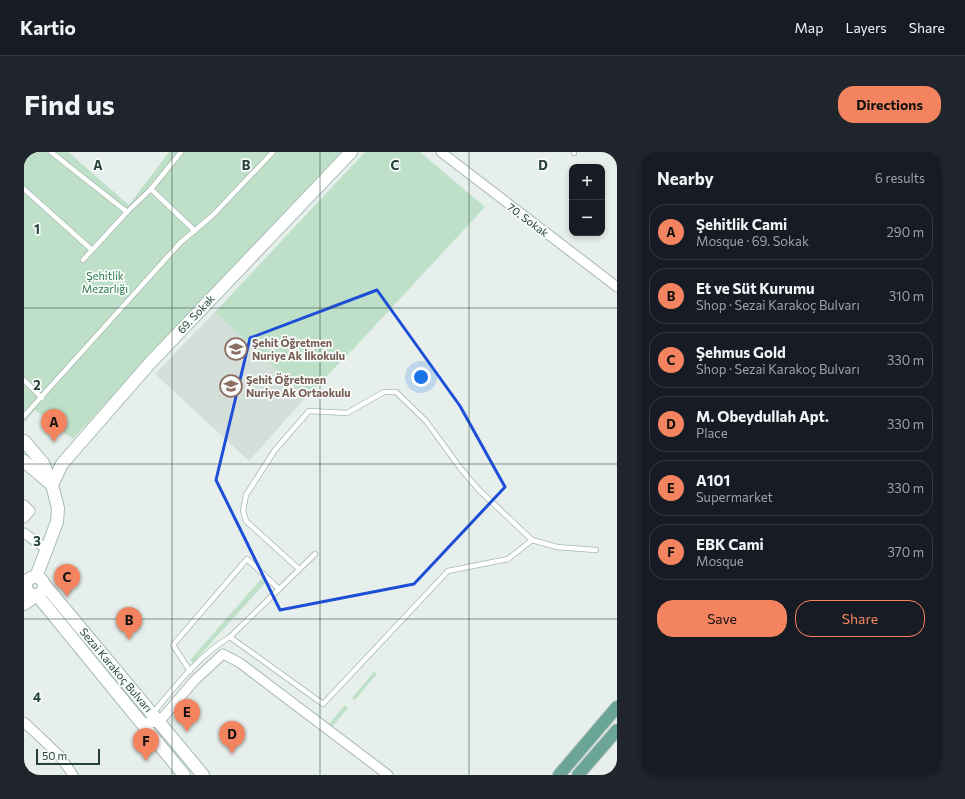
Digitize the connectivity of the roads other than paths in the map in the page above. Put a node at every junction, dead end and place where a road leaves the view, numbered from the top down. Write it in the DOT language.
graph roads {
  1 [pos="51,152"];
  2 [pos="181,152"];
  3 [pos="273,152"];
  4 [pos="351,152"];
  5 [pos="441,152"];
  6 [pos="24,189"];
  7 [pos="151,189"];
  8 [pos="127,212"];
  9 [pos="195,230"];
  10 [pos="92,250"];
  11 [pos="84,260"];
  12 [pos="617,287"];
  13 [pos="24,380"];
  14 [pos="42,398"];
  15 [pos="24,416"];
  16 [pos="24,441"];
  17 [pos="24,462"];
  18 [pos="52,485"];
  19 [pos="24,506"];
  20 [pos="24,518"];
  21 [pos="24,533"];
  22 [pos="532,540"];
  23 [pos="48,550"];
  24 [pos="596,550"];
  25 [pos="315,554"];
  26 [pos="299,569"];
  27 [pos="30,582"];
  28 [pos="279,589"];
  29 [pos="37,595"];
  30 [pos="24,604"];
  31 [pos="230,637"];
  32 [pos="190,671"];
  33 [pos="617,707"];
  34 [pos="156,718"];
  35 [pos="24,722"];
  36 [pos="142,723"];
  37 [pos="617,730"];
  38 [pos="72,775"];
  39 [pos="184,775"];
  40 [pos="202,775"];
  41 [pos="388,775"];
  42 [pos="559,775"];
  43 [pos="578,775"];
  1 -- 8 [label="lane"];
  2 -- 7 [label="lane"];
  3 -- 9 [label="lane"];
  4 -- 18 [label="street, 69. Sokak"];
  5 -- 12 [label="street, 70. Sokak"];
  6 -- 10 [label="lane"];
  7 -- 8 [label="lane"];
  7 -- 9 [label="lane"];
  8 -- 10 [label="lane"];
  9 -- 14 [label="lane"];
  10 -- 11 [label="lane"];
  13 -- 14 [label="lane"];
  14 -- 15 [label="lane"];
  16 -- 18 [label="street"];
  17 -- 18 [label="street"];
  18 -- 23 [label="street"];
  19 -- 20 [label="street"];
  21 -- 23 [label="street"];
  22 -- 24 [label="lane"];
  22 -- 26 [label="lane"];
  22 -- 31 [label="lane"];
  23 -- 27 [label="street"];
  25 -- 26 [label="lane"];
  26 -- 28 [label="lane"];
  27 -- 29 [label="street, Sezai Karakoç Bulvarı"];
  27 -- 29 [label="street"];
  27 -- 34 [label="street, Sezai Karakoç Bulvarı"];
  28 -- 31 [label="lane"];
  28 -- 32 [label="lane"];
  29 -- 30 [label="street"];
  29 -- 36 [label="street, Sezai Karakoç Bulvarı"];
  31 -- 32 [label="lane"];
  32 -- 34 [label="lane"];
  33 -- 42 [label="main road"];
  34 -- 36 [label="street"];
  34 -- 40 [label="street, Sezai Karakoç Bulvarı"];
  34 -- 41 [label="street"];
  35 -- 38 [label="street"];
  36 -- 39 [label="street, Sezai Karakoç Bulvarı"];
  37 -- 43 [label="main road"];
}
